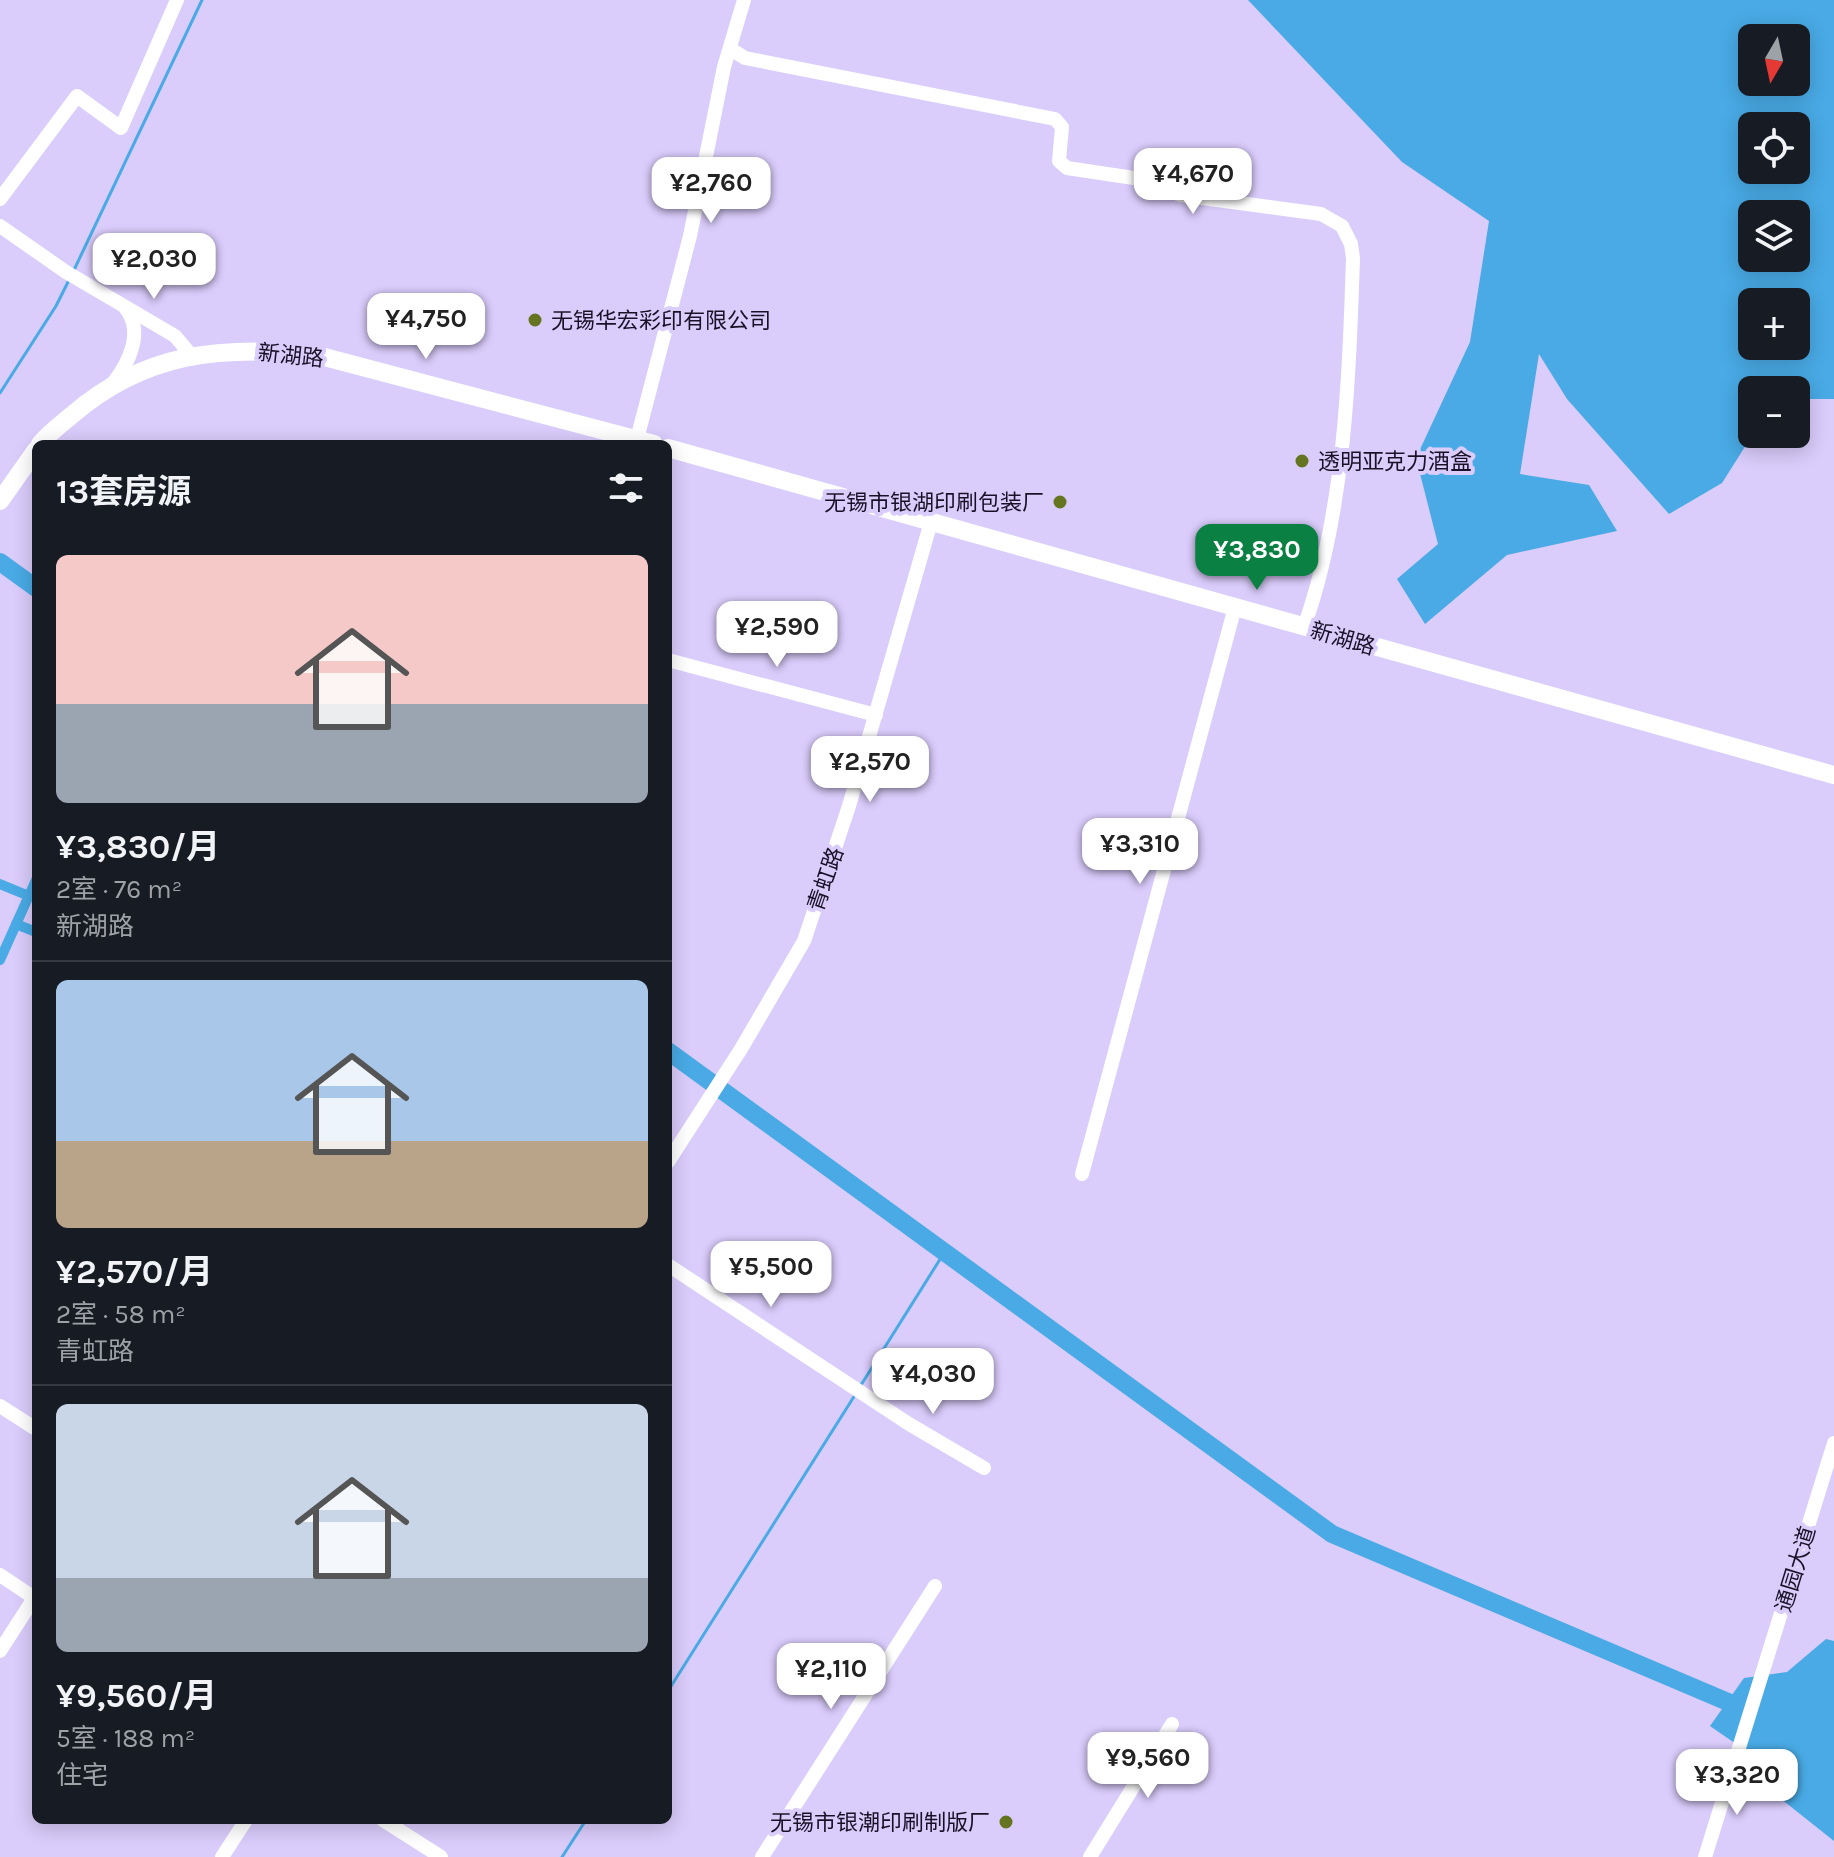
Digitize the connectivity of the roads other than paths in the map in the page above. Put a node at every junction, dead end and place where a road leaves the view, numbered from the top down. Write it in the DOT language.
graph roads {
  1 [pos="177,0"];
  2 [pos="744,0"];
  3 [pos="732,50"];
  4 [pos="0,199"];
  5 [pos="0,226"];
  6 [pos="120,303"];
  7 [pos="191,355"];
  8 [pos="113,383"];
  9 [pos="45,440"];
  10 [pos="638,440"];
  11 [pos="646,440"];
  12 [pos="672,449"];
  13 [pos="32,456"];
  14 [pos="0,501"];
  15 [pos="931,522"];
  16 [pos="1235,607"];
  17 [pos="1304,627"];
  18 [pos="672,661"];
  19 [pos="876,715"];
  20 [pos="1834,775"];
  21 [pos="672,1156"];
  22 [pos="1082,1174"];
  23 [pos="672,1268"];
  24 [pos="0,1406"];
  25 [pos="32,1426"];
  26 [pos="1834,1443"];
  27 [pos="984,1468"];
  28 [pos="0,1575"];
  29 [pos="935,1586"];
  30 [pos="32,1595"];
  31 [pos="32,1602"];
  32 [pos="0,1651"];
  33 [pos="1172,1724"];
  34 [pos="243,1824"];
  35 [pos="389,1824"];
  36 [pos="222,1857"];
  37 [pos="441,1857"];
  38 [pos="762,1857"];
  39 [pos="1090,1857"];
  40 [pos="1705,1857"];
  1 -- 4 [label="street"];
  2 -- 3 [label="street"];
  3 -- 11 [label="street"];
  3 -- 17 [label="street"];
  5 -- 6 [label="street"];
  6 -- 7 [label="street"];
  6 -- 8 [label="street"];
  7 -- 8 [label="main road, 新湖路"];
  7 -- 10 [label="main road, 新湖路"];
  8 -- 9 [label="main road, 新湖路"];
  12 -- 15 [label="main road, 新湖路"];
  13 -- 14 [label="main road"];
  15 -- 16 [label="main road, 新湖路"];
  15 -- 19 [label="street, 青虹路"];
  16 -- 17 [label="main road, 新湖路"];
  16 -- 22 [label="street"];
  17 -- 20 [label="main road, 新湖路"];
  18 -- 19 [label="street"];
  19 -- 21 [label="street, 青虹路"];
  23 -- 27 [label="street"];
  24 -- 25 [label="street"];
  26 -- 40 [label="street, 通园大道"];
  28 -- 30 [label="street"];
  29 -- 38 [label="street"];
  31 -- 32 [label="street"];
  33 -- 39 [label="street"];
  34 -- 36 [label="street"];
  35 -- 37 [label="street"];
}
